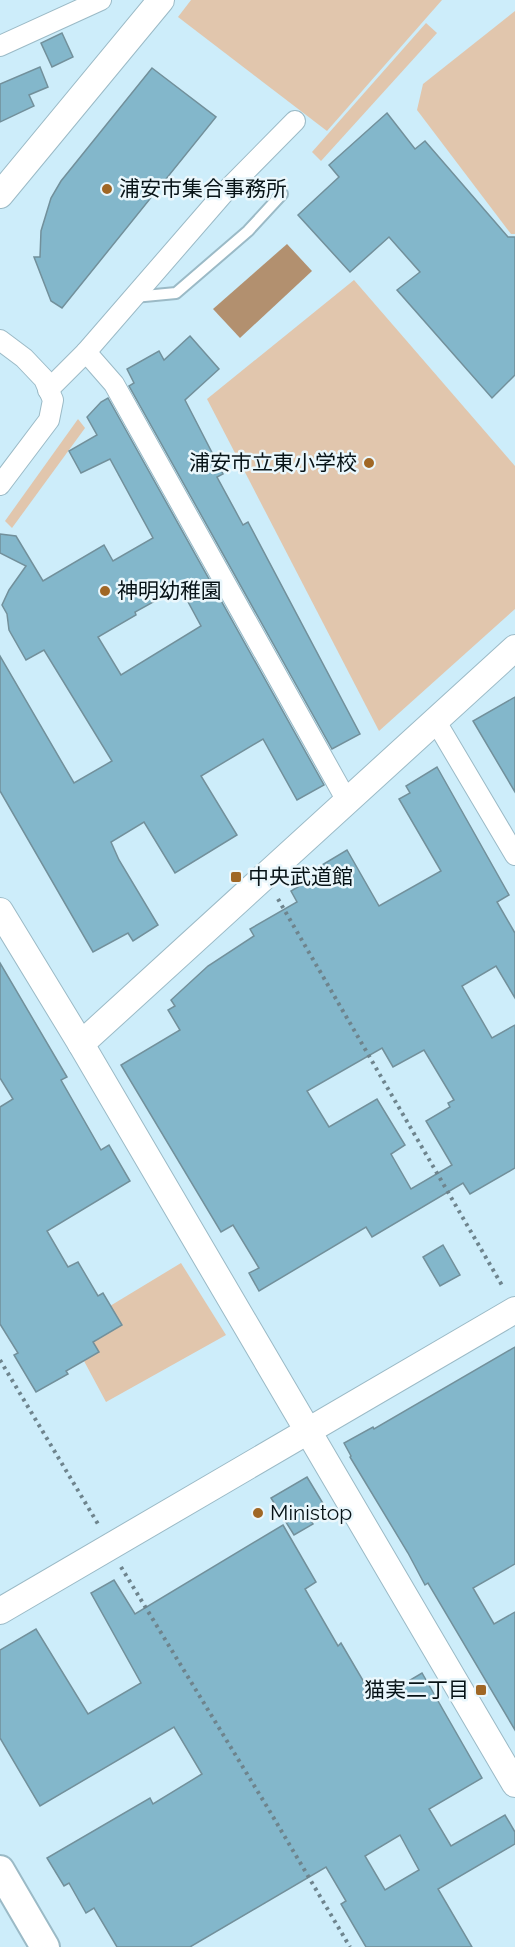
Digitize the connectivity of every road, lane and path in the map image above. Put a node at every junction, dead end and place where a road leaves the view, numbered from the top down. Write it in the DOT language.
graph roads {
  1 [pos="101,0"];
  2 [pos="156,2"];
  3 [pos="0,46"];
  4 [pos="295,122"];
  5 [pos="282,194"];
  6 [pos="0,195"];
  7 [pos="134,297"];
  8 [pos="0,340"];
  9 [pos="86,352"];
  10 [pos="48,390"];
  11 [pos="0,485"];
  12 [pos="515,648"];
  13 [pos="435,720"];
  14 [pos="347,801"];
  15 [pos="515,855"];
  16 [pos="265,876"];
  17 [pos="0,911"];
  18 [pos="81,1044"];
  19 [pos="509,1299"];
  20 [pos="0,1360"];
  21 [pos="307,1432"];
  22 [pos="100,1528"];
  23 [pos="119,1564"];
  24 [pos="0,1611"];
  25 [pos="515,1784"];
  26 [pos="0,1870"];
  27 [pos="45,1947"];
  28 [pos="350,1947"];
  1 -- 3 [label="street"];
  2 -- 6 [label="street"];
  4 -- 7 [label="street"];
  5 -- 7 [label="lane"];
  7 -- 9 [label="street"];
  8 -- 10 [label="street"];
  9 -- 10 [label="street"];
  9 -- 14 [label="street"];
  10 -- 11 [label="street"];
  12 -- 13 [label="street"];
  13 -- 14 [label="street"];
  13 -- 15 [label="street"];
  14 -- 16 [label="street"];
  16 -- 18 [label="street"];
  16 -- 19 [label="path"];
  17 -- 18 [label="street"];
  18 -- 21 [label="street"];
  19 -- 21 [label="street"];
  20 -- 22 [label="path"];
  21 -- 24 [label="street"];
  21 -- 25 [label="street"];
  23 -- 28 [label="path"];
  26 -- 27 [label="main road"];
}
